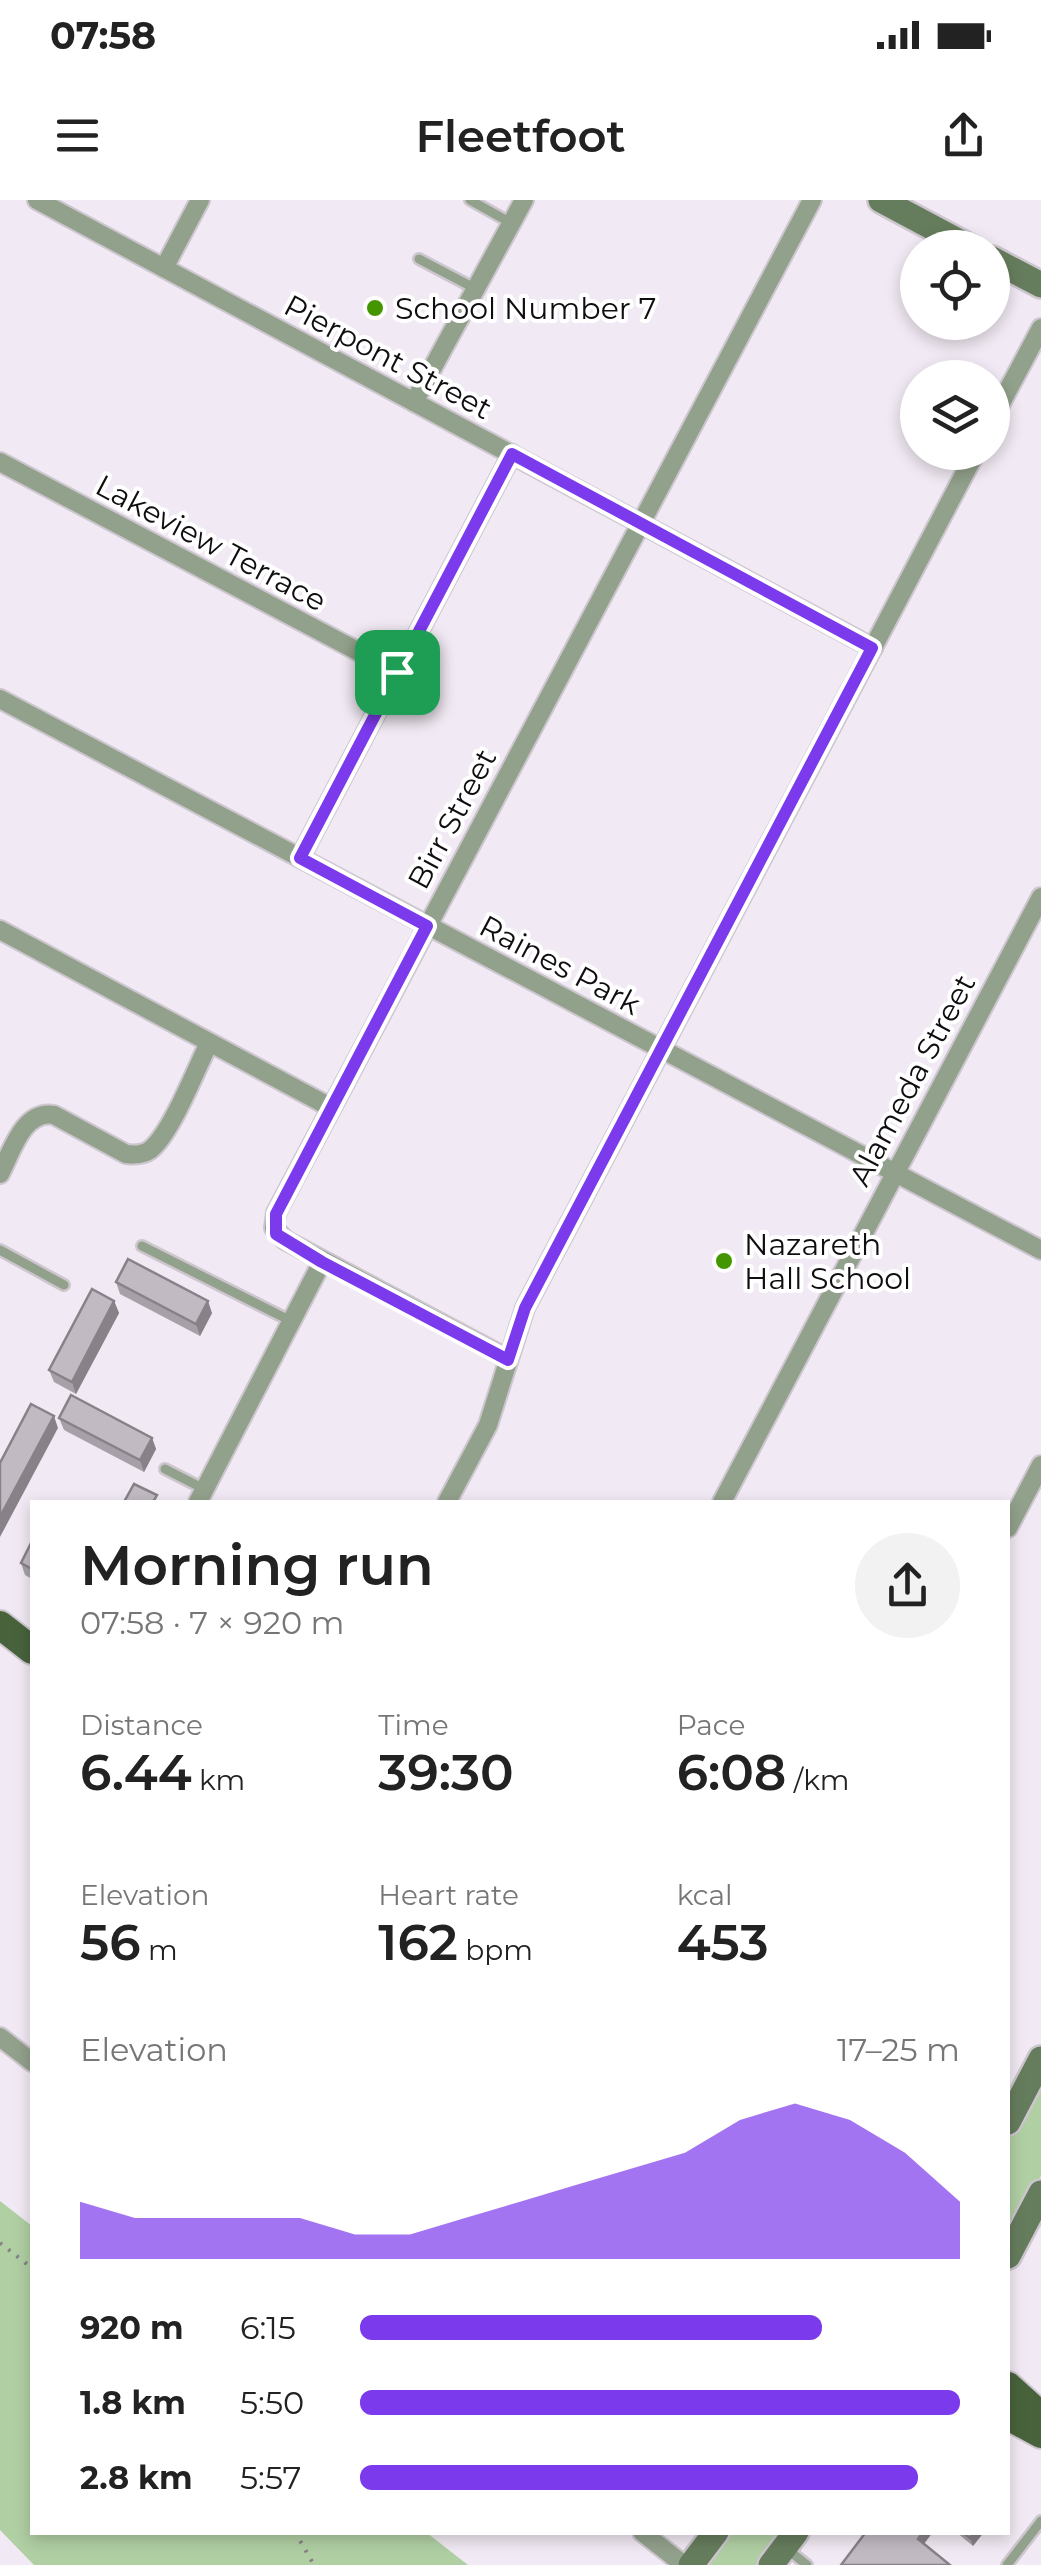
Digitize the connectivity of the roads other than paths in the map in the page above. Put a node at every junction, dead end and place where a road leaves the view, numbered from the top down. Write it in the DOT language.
graph roads {
  1 [pos="37,200"];
  2 [pos="200,200"];
  3 [pos="470,200"];
  4 [pos="524,200"];
  5 [pos="812,200"];
  6 [pos="882,200"];
  7 [pos="511,223"];
  8 [pos="938,230"];
  9 [pos="419,259"];
  10 [pos="164,268"];
  11 [pos="1010,269"];
  12 [pos="1041,285"];
  13 [pos="476,289"];
  14 [pos="1041,328"];
  15 [pos="1010,386"];
  16 [pos="414,402"];
  17 [pos="512,454"];
  18 [pos="0,462"];
  19 [pos="966,470"];
  20 [pos="639,522"];
  21 [pos="872,648"];
  22 [pos="397,672"];
  23 [pos="0,699"];
  24 [pos="300,858"];
  25 [pos="1041,897"];
  26 [pos="427,926"];
  27 [pos="0,930"];
  28 [pos="209,1042"];
  29 [pos="661,1049"];
  30 [pos="330,1108"];
  31 [pos="894,1172"];
  32 [pos="0,1174"];
  33 [pos="142,1246"];
  34 [pos="0,1250"];
  35 [pos="1041,1250"];
  36 [pos="322,1262"];
  37 [pos="64,1285"];
  38 [pos="291,1322"];
  39 [pos="508,1360"];
  40 [pos="1041,1465"];
  41 [pos="165,1470"];
  42 [pos="201,1496"];
  43 [pos="448,1500"];
  44 [pos="723,1500"];
  45 [pos="1010,1524"];
  46 [pos="0,1625"];
  47 [pos="30,1648"];
  48 [pos="0,2037"];
  49 [pos="1041,2059"];
  50 [pos="30,2060"];
  51 [pos="1010,2118"];
  52 [pos="1041,2192"];
  53 [pos="1010,2252"];
  54 [pos="1010,2388"];
  55 [pos="1041,2416"];
  56 [pos="1010,2417"];
  57 [pos="1041,2434"];
  58 [pos="1041,2520"];
  59 [pos="646,2535"];
  60 [pos="713,2535"];
  61 [pos="784,2548"];
  62 [pos="688,2565"];
  63 [pos="807,2565"];
  64 [pos="1007,2565"];
  1 -- 10 [label="street, Pierpont Street"];
  2 -- 10 [label="street"];
  3 -- 7 [label="lane"];
  4 -- 7 [label="street"];
  5 -- 20 [label="street, Birr Street"];
  6 -- 8 [label="street"];
  7 -- 13 [label="street"];
  9 -- 13 [label="lane"];
  10 -- 16 [label="street, Pierpont Street"];
  11 -- 12 [label="street"];
  13 -- 16 [label="street"];
  14 -- 15 [label="street"];
  16 -- 17 [label="street, Pierpont Street"];
  17 -- 20 [label="street, Pierpont Street"];
  17 -- 22 [label="street"];
  18 -- 22 [label="street, Lakeview Terrace"];
  19 -- 21 [label="street"];
  20 -- 21 [label="street, Pierpont Street"];
  20 -- 26 [label="street, Birr Street"];
  21 -- 29 [label="street"];
  22 -- 24 [label="street"];
  23 -- 24 [label="street, Raines Park"];
  24 -- 26 [label="street, Raines Park"];
  25 -- 31 [label="street, Alameda Street"];
  26 -- 29 [label="street, Raines Park"];
  26 -- 30 [label="street, Birr Street"];
  27 -- 28 [label="street"];
  28 -- 30 [label="street"];
  28 -- 32 [label="street"];
  29 -- 31 [label="street, Raines Park"];
  29 -- 39 [label="street"];
  30 -- 36 [label="street, Birr Street"];
  31 -- 35 [label="street, Raines Park"];
  31 -- 44 [label="street, Alameda Street"];
  33 -- 38 [label="lane"];
  34 -- 37 [label="lane"];
  36 -- 38 [label="street"];
  36 -- 39 [label="street"];
  38 -- 42 [label="street"];
  39 -- 43 [label="street"];
  40 -- 45 [label="street"];
  41 -- 42 [label="lane"];
  46 -- 47 [label="main road"];
  48 -- 50 [label="street"];
  49 -- 51 [label="street"];
  52 -- 53 [label="street"];
  54 -- 55 [label="main road"];
  56 -- 57 [label="main road"];
  58 -- 64 [label="lane"];
  59 -- 62 [label="street"];
  60 -- 62 [label="street"];
  61 -- 63 [label="lane"];
}
